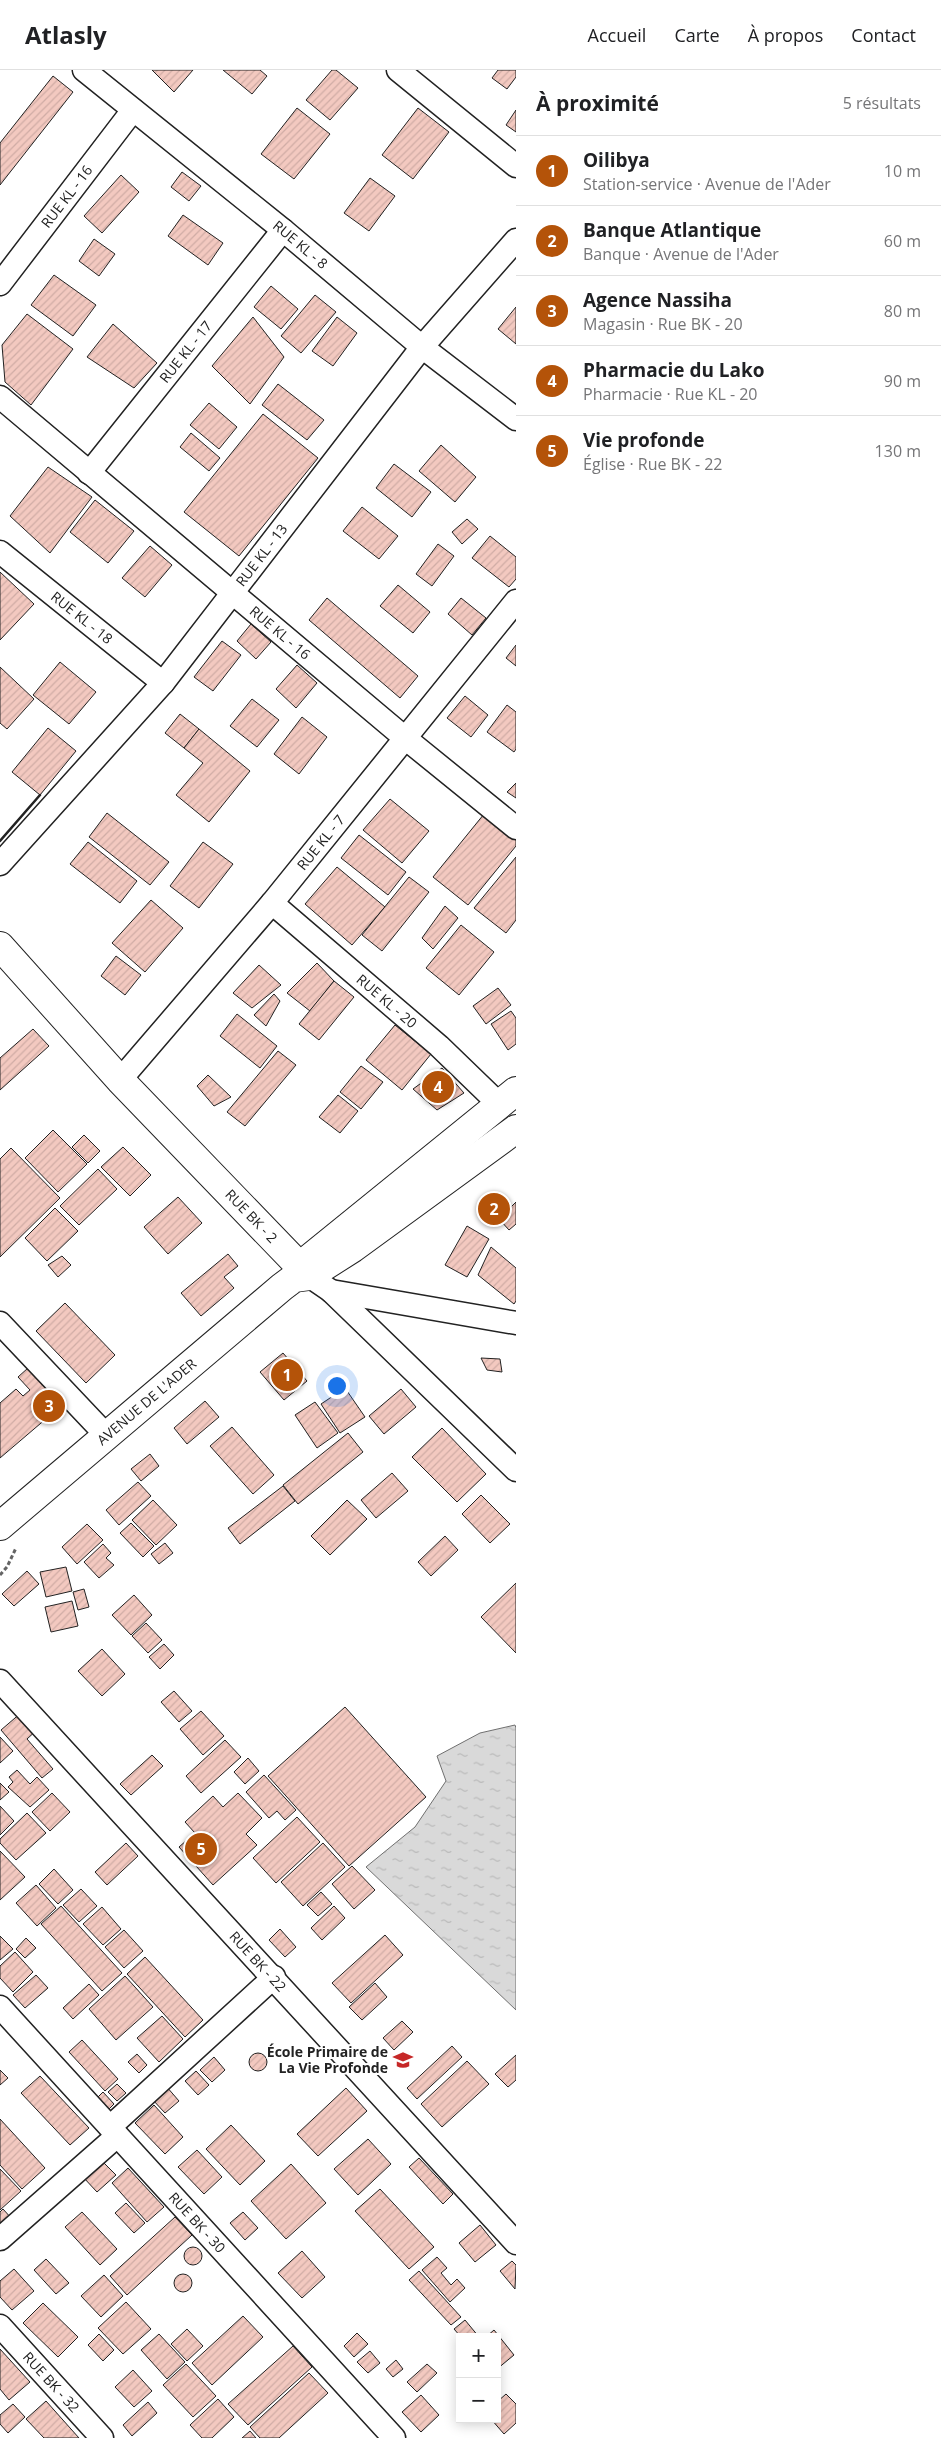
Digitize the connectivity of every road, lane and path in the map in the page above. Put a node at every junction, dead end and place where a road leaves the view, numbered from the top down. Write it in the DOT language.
graph roads {
  1 [pos="84,70"];
  2 [pos="398,70"];
  3 [pos="133,110"];
  4 [pos="516,166"];
  5 [pos="283,230"];
  6 [pos="516,240"];
  7 [pos="0,284"];
  8 [pos="422,347"];
  9 [pos="0,397"];
  10 [pos="516,419"];
  11 [pos="89,473"];
  12 [pos="0,552"];
  13 [pos="233,592"];
  14 [pos="516,601"];
  15 [pos="163,683"];
  16 [pos="405,738"];
  17 [pos="516,828"];
  18 [pos="0,864"];
  19 [pos="272,903"];
  20 [pos="0,946"];
  21 [pos="120,1080"];
  22 [pos="508,1098"];
  23 [pos="516,1130"];
  24 [pos="301,1274"];
  25 [pos="331,1291"];
  26 [pos="516,1323"];
  27 [pos="0,1324"];
  28 [pos="106,1435"];
  29 [pos="516,1470"];
  30 [pos="0,1526"];
  31 [pos="0,1681"];
  32 [pos="274,1977"];
  33 [pos="0,2007"];
  34 [pos="113,2131"];
  35 [pos="0,2239"];
  36 [pos="516,2242"];
  37 [pos="0,2326"];
  38 [pos="102,2438"];
  39 [pos="394,2438"];
  1 -- 3 [label="street, RUE KL - 8"];
  2 -- 4 [label="street"];
  3 -- 5 [label="street, RUE KL - 8"];
  3 -- 7 [label="street, RUE KL - 16"];
  5 -- 8 [label="street, RUE KL - 8"];
  5 -- 11 [label="street, RUE KL - 17"];
  6 -- 8 [label="street, RUE KL - 13"];
  8 -- 10 [label="street, RUE KL - 8"];
  8 -- 13 [label="street, RUE KL - 13"];
  9 -- 11 [label="street, RUE KL - 16"];
  11 -- 13 [label="street, RUE KL - 16"];
  12 -- 15 [label="street, RUE KL - 18"];
  13 -- 15 [label="street, RUE KL - 13"];
  13 -- 16 [label="street, RUE KL - 16"];
  14 -- 16 [label="street, RUE KL - 7"];
  15 -- 18 [label="street, RUE KL - 13"];
  16 -- 17 [label="street, RUE KL - 16"];
  16 -- 19 [label="street, RUE KL - 7"];
  19 -- 21 [label="street, RUE KL - 7"];
  19 -- 22 [label="street, RUE KL - 20"];
  20 -- 21 [label="main road, RUE BK - 2"];
  21 -- 24 [label="main road, RUE BK - 2"];
  22 -- 24 [label="main road, AVENUE DE L'ADER"];
  23 -- 24 [label="main road, AVENUE DE L'ADER"];
  24 -- 25 [label="street, RUE BK - 2"];
  24 -- 28 [label="main road, AVENUE DE L'ADER"];
  25 -- 26 [label="street"];
  25 -- 29 [label="street, RUE BK - 2"];
  27 -- 28 [label="street"];
  28 -- 30 [label="main road, AVENUE DE L'ADER"];
  31 -- 32 [label="street, RUE BK - 22"];
  32 -- 34 [label="street"];
  32 -- 36 [label="street, RUE BK - 22"];
  33 -- 34 [label="street, RUE BK - 30"];
  34 -- 35 [label="street"];
  34 -- 39 [label="street, RUE BK - 30"];
  37 -- 38 [label="street, RUE BK - 32"];
}
